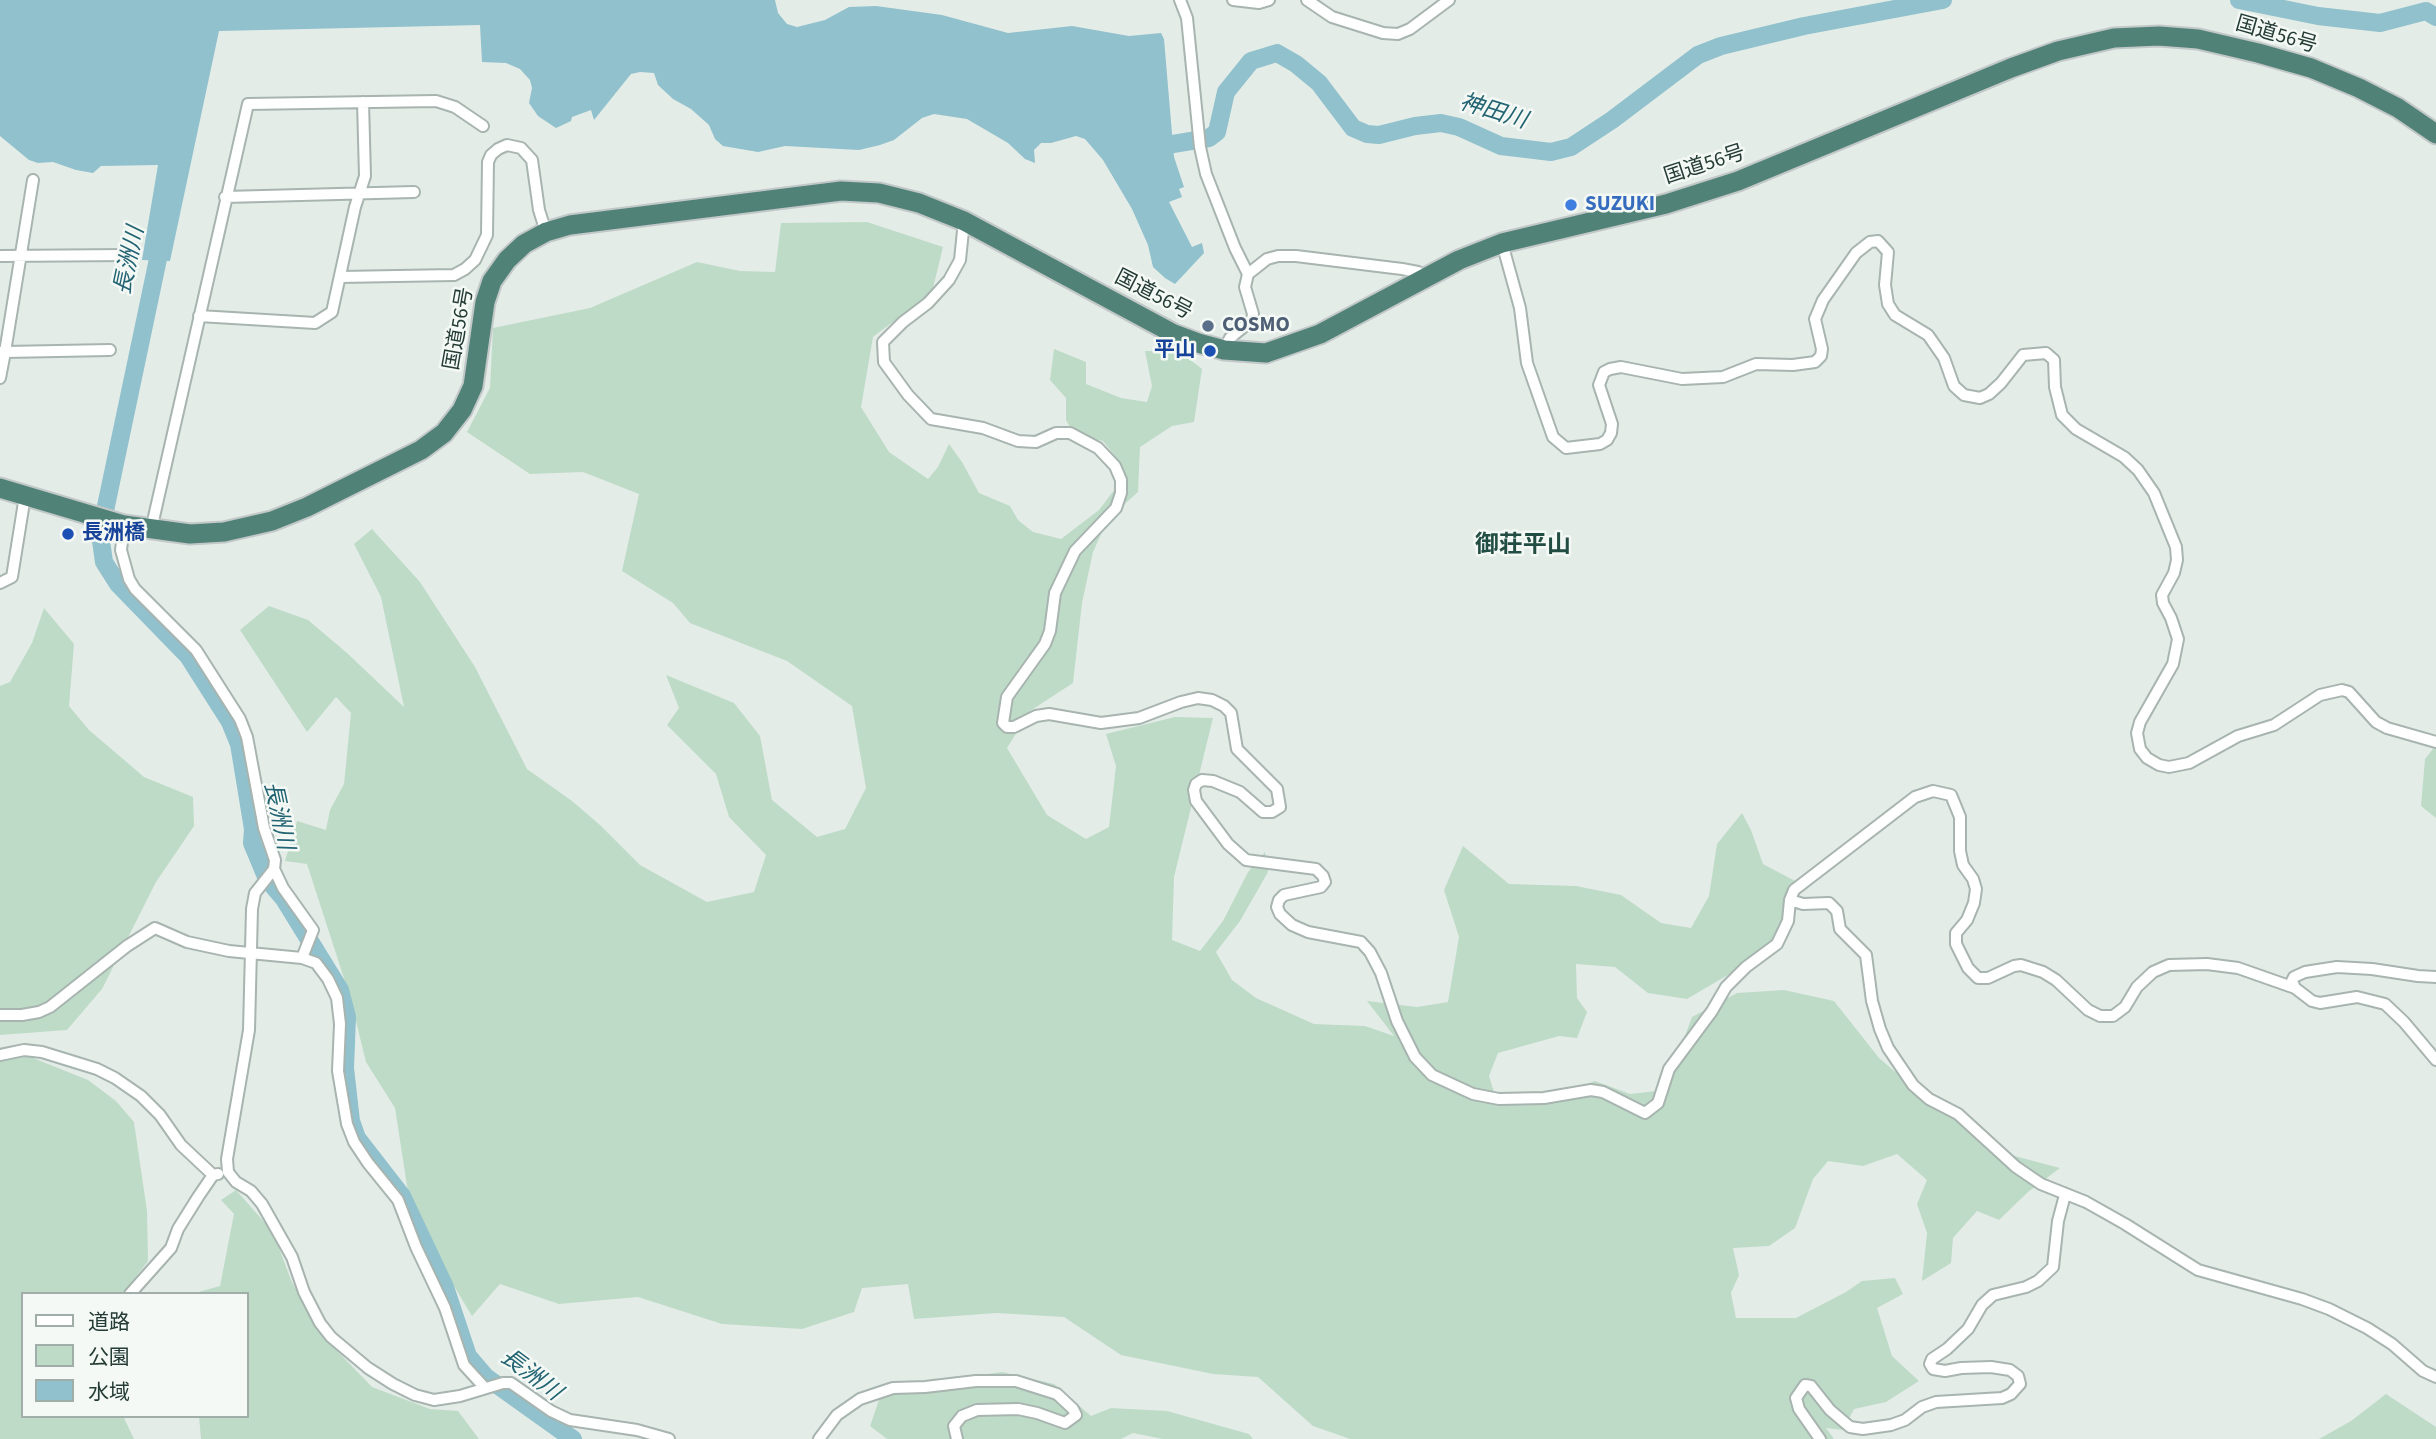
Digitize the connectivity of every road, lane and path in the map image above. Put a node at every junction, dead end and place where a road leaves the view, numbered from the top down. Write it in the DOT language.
graph roads {
  1 [pos="1180,0"];
  2 [pos="1233,0"];
  3 [pos="1269,0"];
  4 [pos="1307,0"];
  5 [pos="1449,0"];
  6 [pos="363,102"];
  7 [pos="482,125"];
  8 [pos="2436,134"];
  9 [pos="33,180"];
  10 [pos="414,192"];
  11 [pos="361,193"];
  12 [pos="225,197"];
  13 [pos="964,221"];
  14 [pos="546,232"];
  15 [pos="1502,243"];
  16 [pos="128,255"];
  17 [pos="0,256"];
  18 [pos="21,256"];
  19 [pos="1248,274"];
  20 [pos="340,278"];
  21 [pos="1425,278"];
  22 [pos="199,316"];
  23 [pos="110,350"];
  24 [pos="1224,350"];
  25 [pos="2,352"];
  26 [pos="0,378"];
  27 [pos="0,488"];
  28 [pos="25,496"];
  29 [pos="120,524"];
  30 [pos="151,530"];
  31 [pos="0,583"];
  32 [pos="2436,742"];
  33 [pos="274,869"];
  34 [pos="1790,900"];
  35 [pos="249,952"];
  36 [pos="302,958"];
  37 [pos="2436,977"];
  38 [pos="2295,988"];
  39 [pos="0,1015"];
  40 [pos="0,1055"];
  41 [pos="2436,1060"];
  42 [pos="228,1172"];
  43 [pos="212,1175"];
  44 [pos="2065,1195"];
  45 [pos="132,1292"];
  46 [pos="2436,1377"];
  47 [pos="485,1388"];
  48 [pos="669,1439"];
  49 [pos="819,1439"];
  50 [pos="957,1439"];
  51 [pos="1820,1439"];
  1 -- 19 [label="street"];
  2 -- 3 [label="street"];
  4 -- 5 [label="street"];
  6 -- 7 [label="street"];
  6 -- 11 [label="street"];
  6 -- 12 [label="street"];
  8 -- 15 [label="highway, 国道56号"];
  9 -- 18 [label="street"];
  10 -- 11 [label="street"];
  11 -- 12 [label="street"];
  11 -- 20 [label="street"];
  12 -- 22 [label="street"];
  13 -- 14 [label="highway, 国道56号"];
  13 -- 24 [label="highway, 国道56号"];
  13 -- 34 [label="street"];
  14 -- 20 [label="street"];
  14 -- 30 [label="highway, 国道56号"];
  15 -- 21 [label="highway, 国道56号"];
  15 -- 32 [label="street"];
  16 -- 18 [label="street"];
  17 -- 18 [label="street"];
  18 -- 25 [label="street"];
  19 -- 21 [label="street"];
  19 -- 24 [label="street"];
  20 -- 22 [label="street"];
  21 -- 24 [label="highway, 国道56号"];
  22 -- 30 [label="street"];
  23 -- 25 [label="street"];
  25 -- 26 [label="street"];
  27 -- 28 [label="highway, 国道56号"];
  28 -- 29 [label="highway, 国道56号"];
  28 -- 31 [label="street"];
  29 -- 30 [label="highway, 国道56号"];
  29 -- 33 [label="street"];
  33 -- 35 [label="street"];
  33 -- 36 [label="street"];
  34 -- 38 [label="street"];
  34 -- 44 [label="street"];
  35 -- 36 [label="street"];
  35 -- 39 [label="street"];
  35 -- 42 [label="street"];
  36 -- 47 [label="street"];
  37 -- 38 [label="street"];
  38 -- 41 [label="street"];
  40 -- 43 [label="street"];
  42 -- 43 [label="street"];
  42 -- 47 [label="street"];
  43 -- 45 [label="street"];
  44 -- 46 [label="street"];
  44 -- 51 [label="street"];
  47 -- 48 [label="street"];
  49 -- 50 [label="street"];
}
